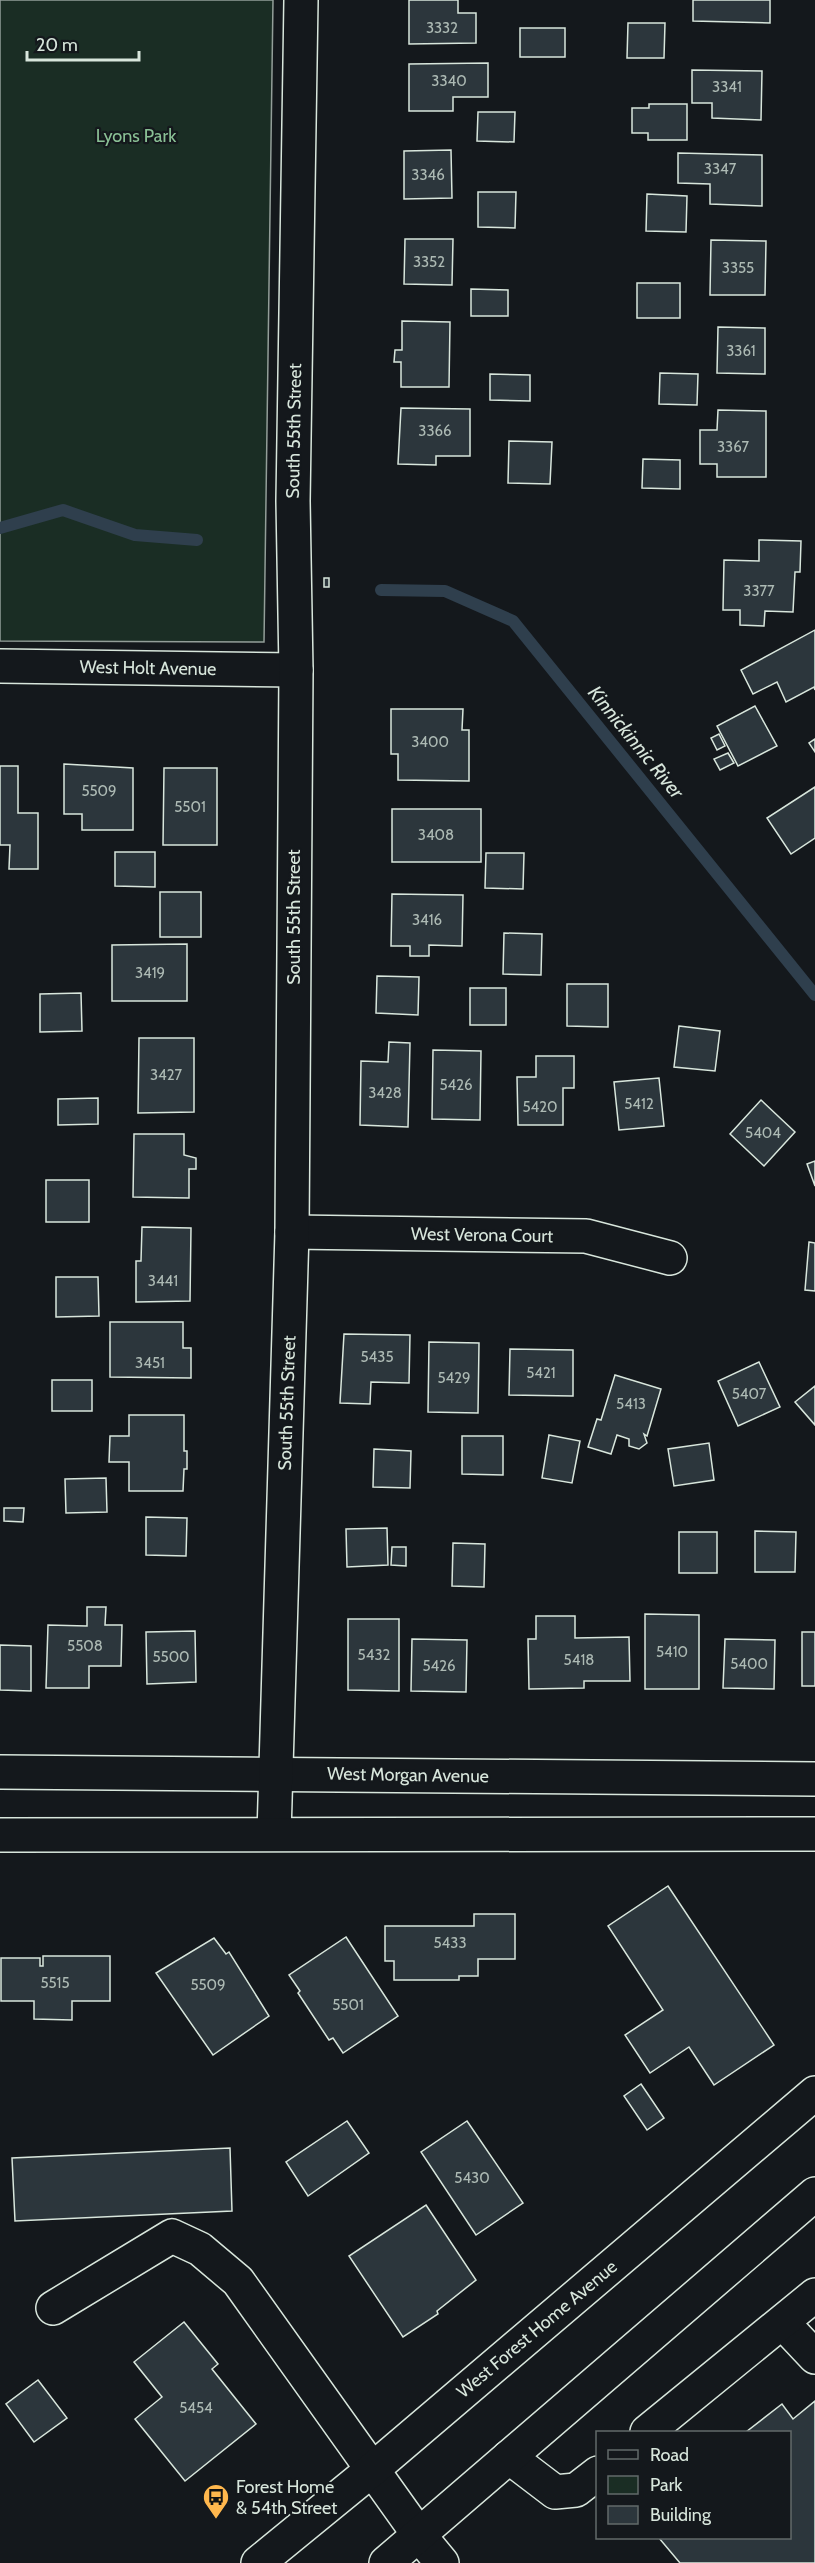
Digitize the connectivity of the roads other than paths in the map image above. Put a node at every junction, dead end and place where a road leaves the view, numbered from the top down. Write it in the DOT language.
graph roads {
  1 [pos="301,0"];
  2 [pos="0,666"];
  3 [pos="296,670"];
  4 [pos="292,1232"];
  5 [pos="670,1258"];
  6 [pos="0,1772"];
  7 [pos="276,1773"];
  8 [pos="815,1779"];
  9 [pos="274,1834"];
  10 [pos="815,1834"];
  11 [pos="0,1835"];
  12 [pos="815,2093"];
  13 [pos="815,2193"];
  14 [pos="815,2295"];
  15 [pos="53,2308"];
  16 [pos="783,2323"];
  17 [pos="815,2357"];
  18 [pos="649,2431"];
  19 [pos="509,2457"];
  20 [pos="373,2469"];
  21 [pos="596,2474"];
  22 [pos="419,2535"];
  23 [pos="258,2563"];
  24 [pos="386,2563"];
  25 [pos="442,2563"];
  1 -- 3 [label="street, South 55th Street"];
  2 -- 3 [label="street, West Holt Avenue"];
  3 -- 4 [label="street, South 55th Street"];
  4 -- 5 [label="street, West Verona Court"];
  4 -- 7 [label="street, South 55th Street"];
  6 -- 7 [label="street, West Morgan Avenue"];
  7 -- 8 [label="street, West Morgan Avenue"];
  7 -- 9 [label="street, South 55th Street"];
  9 -- 10 [label="street"];
  9 -- 11 [label="street"];
  12 -- 20 [label="street, West Forest Home Avenue"];
  13 -- 19 [label="street"];
  14 -- 16 [label="street"];
  15 -- 20 [label="street"];
  16 -- 17 [label="street"];
  16 -- 18 [label="street"];
  19 -- 21 [label="street"];
  19 -- 22 [label="street"];
  20 -- 22 [label="street"];
  20 -- 23 [label="street, West Forest Home Avenue"];
  22 -- 24 [label="street"];
  22 -- 25 [label="street"];
}
